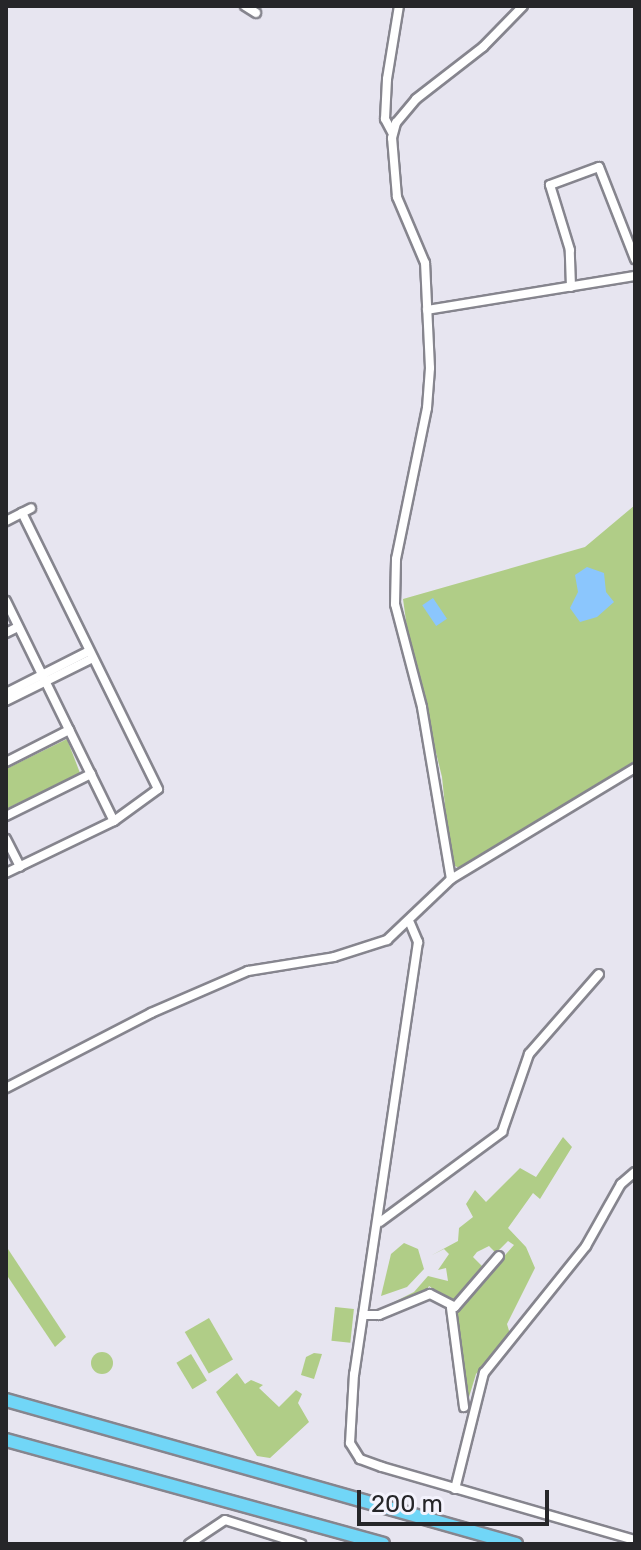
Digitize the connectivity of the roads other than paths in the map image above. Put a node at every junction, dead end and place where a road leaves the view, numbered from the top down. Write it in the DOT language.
graph roads {
  1 [pos="245,6"];
  2 [pos="399,6"];
  3 [pos="523,6"];
  4 [pos="256,13"];
  5 [pos="392,133"];
  6 [pos="635,259"];
  7 [pos="635,276"];
  8 [pos="571,287"];
  9 [pos="427,310"];
  10 [pos="31,508"];
  11 [pos="22,513"];
  12 [pos="6,521"];
  13 [pos="6,601"];
  14 [pos="18,627"];
  15 [pos="6,633"];
  16 [pos="91,655"];
  17 [pos="44,679"];
  18 [pos="6,693"];
  19 [pos="6,701"];
  20 [pos="69,730"];
  21 [pos="6,762"];
  22 [pos="635,768"];
  23 [pos="91,774"];
  24 [pos="6,816"];
  25 [pos="114,821"];
  26 [pos="6,839"];
  27 [pos="20,867"];
  28 [pos="6,873"];
  29 [pos="451,879"];
  30 [pos="410,923"];
  31 [pos="599,974"];
  32 [pos="6,1088"];
  33 [pos="635,1172"];
  34 [pos="380,1222"];
  35 [pos="499,1256"];
  36 [pos="451,1308"];
  37 [pos="363,1315"];
  38 [pos="6,1400"];
  39 [pos="464,1407"];
  40 [pos="6,1443"];
  41 [pos="455,1489"];
  42 [pos="635,1540"];
  43 [pos="189,1544"];
  44 [pos="301,1544"];
  45 [pos="383,1544"];
  46 [pos="516,1544"];
  1 -- 4 [label="street"];
  2 -- 5 [label="street"];
  3 -- 5 [label="street"];
  5 -- 9 [label="street"];
  6 -- 8 [label="street"];
  7 -- 8 [label="street"];
  8 -- 9 [label="street"];
  9 -- 29 [label="street"];
  10 -- 11 [label="street"];
  11 -- 12 [label="street"];
  11 -- 16 [label="street"];
  13 -- 14 [label="street"];
  14 -- 15 [label="street"];
  14 -- 17 [label="street"];
  16 -- 17 [label="street"];
  16 -- 25 [label="street"];
  17 -- 18 [label="street"];
  17 -- 19 [label="street"];
  17 -- 20 [label="street"];
  20 -- 21 [label="street"];
  20 -- 23 [label="street"];
  22 -- 29 [label="street"];
  23 -- 24 [label="street"];
  23 -- 25 [label="street"];
  25 -- 27 [label="street"];
  26 -- 27 [label="street"];
  27 -- 28 [label="street"];
  29 -- 30 [label="street"];
  30 -- 32 [label="street"];
  30 -- 34 [label="street"];
  31 -- 34 [label="street"];
  33 -- 41 [label="street"];
  34 -- 37 [label="street"];
  35 -- 36 [label="street"];
  36 -- 37 [label="street"];
  36 -- 39 [label="street"];
  37 -- 41 [label="street"];
  38 -- 46 [label="highway"];
  40 -- 45 [label="highway"];
  41 -- 42 [label="street"];
  43 -- 44 [label="street"];
}
